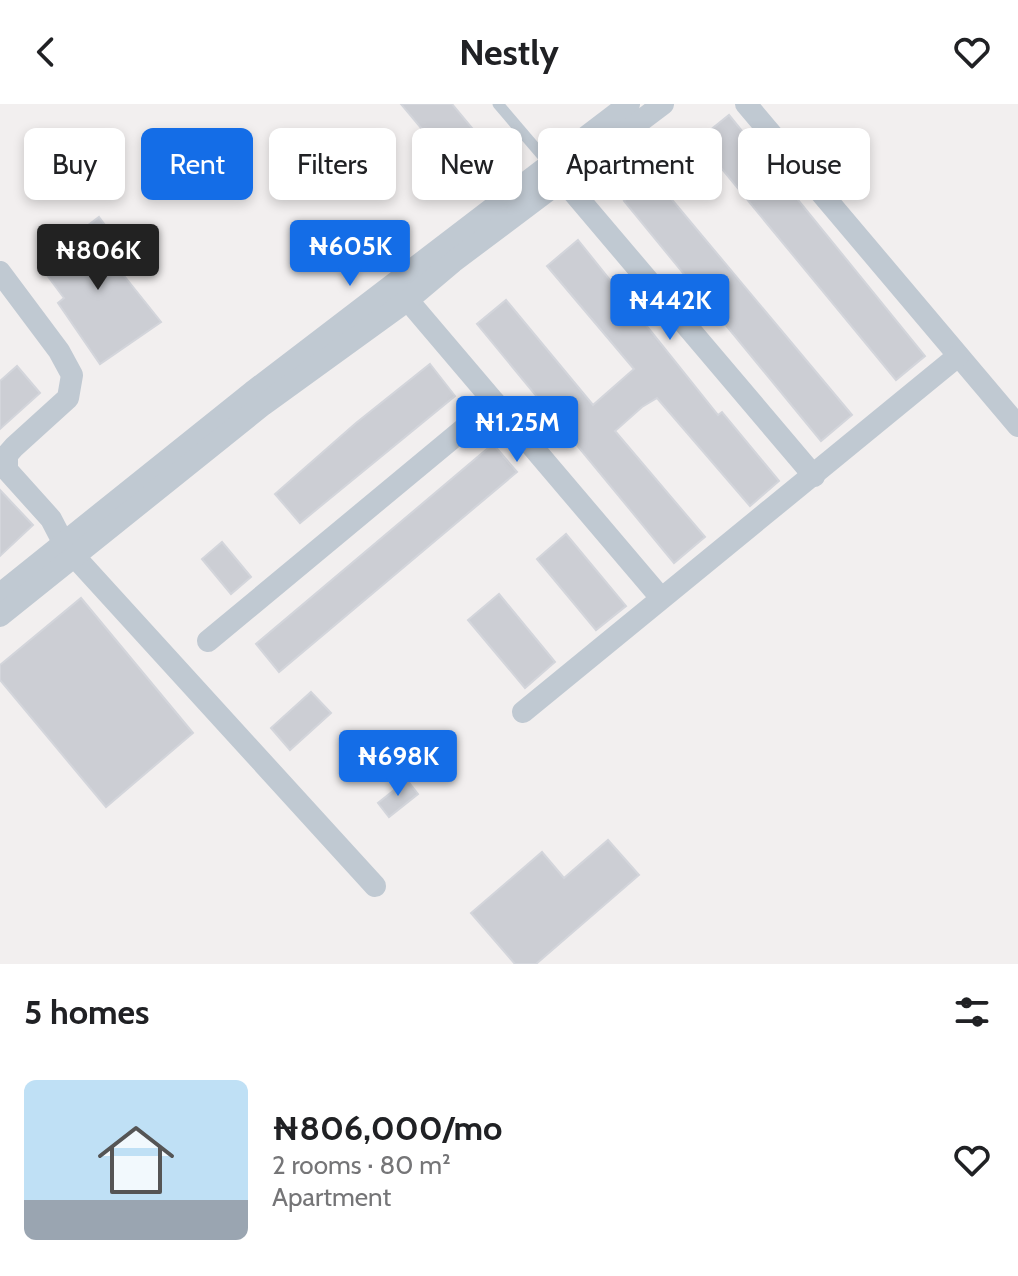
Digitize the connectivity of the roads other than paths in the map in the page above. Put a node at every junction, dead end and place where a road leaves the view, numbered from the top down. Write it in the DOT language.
graph roads {
  1 [pos="498,104"];
  2 [pos="629,104"];
  3 [pos="663,104"];
  4 [pos="746,104"];
  5 [pos="604,128"];
  6 [pos="626,128"];
  7 [pos="538,151"];
  8 [pos="538,187"];
  9 [pos="580,200"];
  10 [pos="0,272"];
  11 [pos="401,292"];
  12 [pos="958,356"];
  13 [pos="495,403"];
  14 [pos="1018,426"];
  15 [pos="814,476"];
  16 [pos="70,550"];
  17 [pos="0,594"];
  18 [pos="661,598"];
  19 [pos="0,616"];
  20 [pos="208,641"];
  21 [pos="523,712"];
  22 [pos="375,886"];
  1 -- 7 [label="lane"];
  2 -- 5 [label="street"];
  3 -- 6 [label="street"];
  4 -- 12 [label="street"];
  8 -- 11 [label="street"];
  9 -- 15 [label="street"];
  10 -- 16 [label="street"];
  11 -- 13 [label="street"];
  11 -- 16 [label="street"];
  12 -- 14 [label="street"];
  12 -- 15 [label="street"];
  13 -- 18 [label="street"];
  13 -- 20 [label="street"];
  15 -- 18 [label="street"];
  16 -- 17 [label="street"];
  16 -- 19 [label="street"];
  16 -- 22 [label="street"];
  18 -- 21 [label="street"];
}
